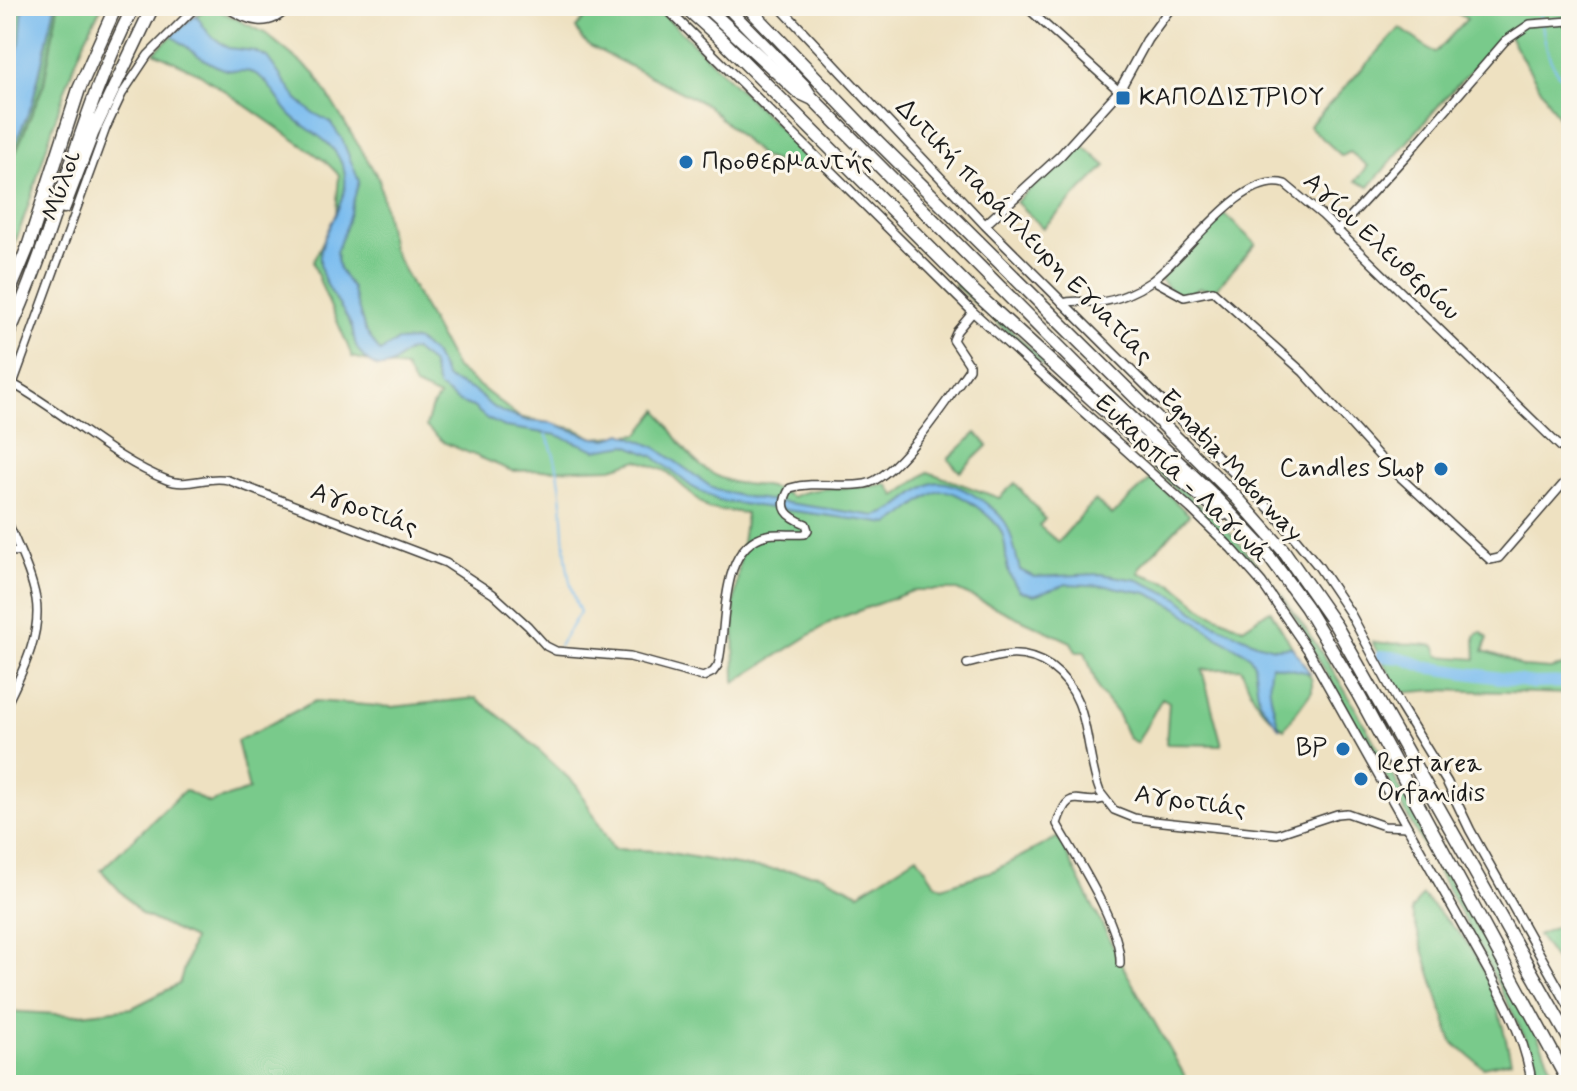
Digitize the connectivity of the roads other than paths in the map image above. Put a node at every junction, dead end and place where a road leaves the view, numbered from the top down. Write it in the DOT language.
graph roads {
  1 [pos="116,6"];
  2 [pos="134,6"];
  3 [pos="153,6"];
  4 [pos="197,6"];
  5 [pos="225,6"];
  6 [pos="289,6"];
  7 [pos="664,6"];
  8 [pos="684,6"];
  9 [pos="705,6"];
  10 [pos="726,6"];
  11 [pos="747,6"];
  12 [pos="779,6"];
  13 [pos="1025,6"];
  14 [pos="1172,6"];
  15 [pos="1571,21"];
  16 [pos="1119,91"];
  17 [pos="813,99"];
  18 [pos="985,225"];
  19 [pos="50,230"];
  20 [pos="1337,231"];
  21 [pos="1153,280"];
  22 [pos="6,300"];
  23 [pos="1062,303"];
  24 [pos="973,312"];
  25 [pos="6,339"];
  26 [pos="13,384"];
  27 [pos="6,403"];
  28 [pos="1571,457"];
  29 [pos="1571,475"];
  30 [pos="6,517"];
  31 [pos="1243,527"];
  32 [pos="6,551"];
  33 [pos="19,552"];
  34 [pos="967,664"];
  35 [pos="6,706"];
  36 [pos="1104,799"];
  37 [pos="1407,827"];
  38 [pos="1120,964"];
  39 [pos="1571,1010"];
  40 [pos="1571,1042"];
  41 [pos="1547,1044"];
  42 [pos="1532,1085"];
  43 [pos="1562,1085"];
  44 [pos="1570,1085"];
  1 -- 22 [label="highway"];
  2 -- 19 [label="highway"];
  3 -- 19 [label="highway"];
  4 -- 26 [label="street, Μύλοι"];
  5 -- 6 [label="street"];
  7 -- 24 [label="street, Ευκαρπία - Λαγυνά"];
  8 -- 31 [label="highway"];
  9 -- 17 [label="highway, Egnatia Motorway"];
  10 -- 17 [label="highway"];
  11 -- 40 [label="highway, Egnatia Motorway"];
  12 -- 18 [label="street, Δυτική παράπλευρη Εγνατίας"];
  13 -- 16 [label="street"];
  14 -- 16 [label="street"];
  15 -- 20 [label="street"];
  16 -- 18 [label="street"];
  17 -- 31 [label="highway, Egnatia Motorway"];
  18 -- 23 [label="street, Δυτική παράπλευρη Εγνατίας"];
  19 -- 25 [label="highway"];
  20 -- 21 [label="street, Αγίου Ελευθερίου"];
  20 -- 28 [label="street, Αγίου Ελευθερίου"];
  21 -- 23 [label="street, Αγίου Ελευθερίου"];
  21 -- 29 [label="street"];
  23 -- 39 [label="street, Δυτική παράπλευρη Εγνατίας"];
  24 -- 26 [label="street, Αγροτιάς"];
  24 -- 37 [label="street, Ευκαρπία - Λαγυνά"];
  26 -- 27 [label="street, Μύλοι"];
  30 -- 33 [label="street"];
  31 -- 41 [label="highway, Egnatia Motorway"];
  32 -- 33 [label="street"];
  33 -- 35 [label="street"];
  34 -- 36 [label="street, Αγροτιάς"];
  36 -- 37 [label="street, Αγροτιάς"];
  36 -- 38 [label="street"];
  37 -- 42 [label="street, Ευκαρπία - Λαγυνά"];
  41 -- 43 [label="highway"];
  41 -- 44 [label="highway, Egnatia Motorway"];
}
